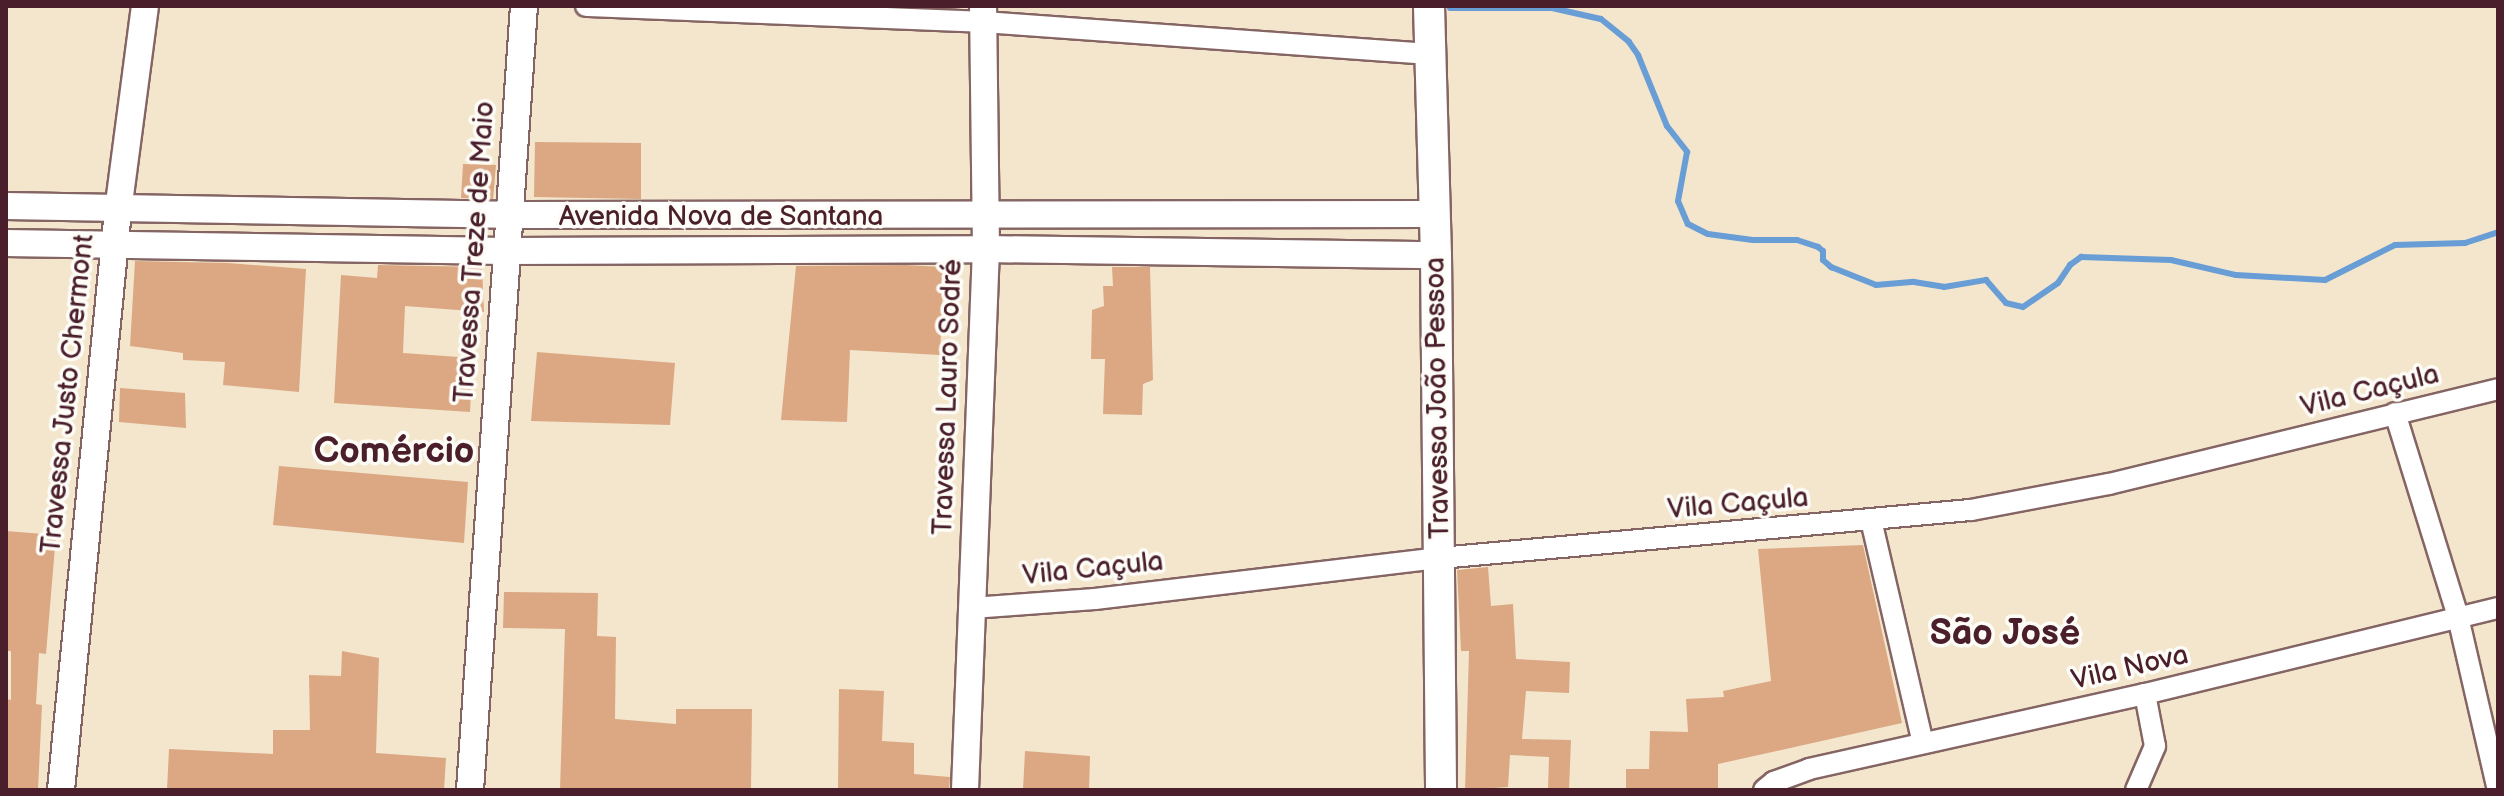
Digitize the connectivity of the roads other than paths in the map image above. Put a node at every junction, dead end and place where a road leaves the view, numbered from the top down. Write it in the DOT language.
graph roads {
  1 [pos="145,6"];
  2 [pos="524,6"];
  3 [pos="586,6"];
  4 [pos="1429,6"];
  5 [pos="983,14"];
  6 [pos="1430,54"];
  7 [pos="6,206"];
  8 [pos="118,211"];
  9 [pos="985,212"];
  10 [pos="641,214"];
  11 [pos="727,214"];
  12 [pos="1435,214"];
  13 [pos="511,215"];
  14 [pos="1165,215"];
  15 [pos="6,243"];
  16 [pos="115,244"];
  17 [pos="642,248"];
  18 [pos="727,249"];
  19 [pos="986,249"];
  20 [pos="508,251"];
  21 [pos="1164,251"];
  22 [pos="1436,255"];
  23 [pos="2498,389"];
  24 [pos="2395,413"];
  25 [pos="1871,520"];
  26 [pos="1440,558"];
  27 [pos="972,608"];
  28 [pos="2498,608"];
  29 [pos="2458,617"];
  30 [pos="2145,694"];
  31 [pos="1923,743"];
  32 [pos="1769,786"];
  33 [pos="61,790"];
  34 [pos="470,790"];
  35 [pos="965,790"];
  36 [pos="1441,790"];
  37 [pos="2136,790"];
  38 [pos="2498,790"];
  1 -- 8 [label="street, Travessa Justo Chermont"];
  2 -- 13 [label="street, Travessa Treze de Maio"];
  3 -- 5 [label="street"];
  4 -- 6 [label="main road, Travessa João Pessoa"];
  5 -- 6 [label="street"];
  5 -- 9 [label="street, Travessa Lauro Sodré"];
  6 -- 12 [label="main road, Travessa João Pessoa"];
  7 -- 8 [label="street, Avenida Nova de Santana"];
  8 -- 13 [label="street, Avenida Nova de Santana"];
  8 -- 16 [label="street, Travessa Justo Chermont"];
  9 -- 11 [label="street, Avenida Nova de Santana"];
  9 -- 14 [label="street, Avenida Nova de Santana"];
  9 -- 19 [label="street, Travessa Lauro Sodré"];
  10 -- 11 [label="street, Avenida Nova de Santana"];
  10 -- 13 [label="street, Avenida Nova de Santana"];
  10 -- 17 [label="street"];
  11 -- 18 [label="street"];
  12 -- 14 [label="street, Avenida Nova de Santana"];
  12 -- 22 [label="main road, Travessa João Pessoa"];
  13 -- 20 [label="street, Travessa Treze de Maio"];
  14 -- 21 [label="street"];
  15 -- 16 [label="street, Avenida Nova de Santana"];
  16 -- 20 [label="street, Avenida Nova de Santana"];
  16 -- 33 [label="street, Travessa Justo Chermont"];
  17 -- 18 [label="street, Avenida Nova de Santana"];
  17 -- 20 [label="street, Avenida Nova de Santana"];
  18 -- 19 [label="street, Avenida Nova de Santana"];
  19 -- 21 [label="street, Avenida Nova de Santana"];
  19 -- 27 [label="street, Travessa Lauro Sodré"];
  20 -- 34 [label="street, Travessa Treze de Maio"];
  21 -- 22 [label="street, Avenida Nova de Santana"];
  22 -- 26 [label="main road, Travessa João Pessoa"];
  23 -- 24 [label="street, Vila Caçula"];
  24 -- 25 [label="street, Vila Caçula"];
  24 -- 29 [label="street"];
  25 -- 26 [label="street, Vila Caçula"];
  25 -- 31 [label="street"];
  26 -- 27 [label="street, Vila Caçula"];
  26 -- 36 [label="main road, Travessa João Pessoa"];
  27 -- 35 [label="street, Travessa Lauro Sodré"];
  28 -- 29 [label="street, Vila Nova"];
  29 -- 30 [label="street, Vila Nova"];
  29 -- 38 [label="street"];
  30 -- 31 [label="street, Vila Nova"];
  30 -- 37 [label="street"];
  31 -- 32 [label="street, Vila Nova"];
}
